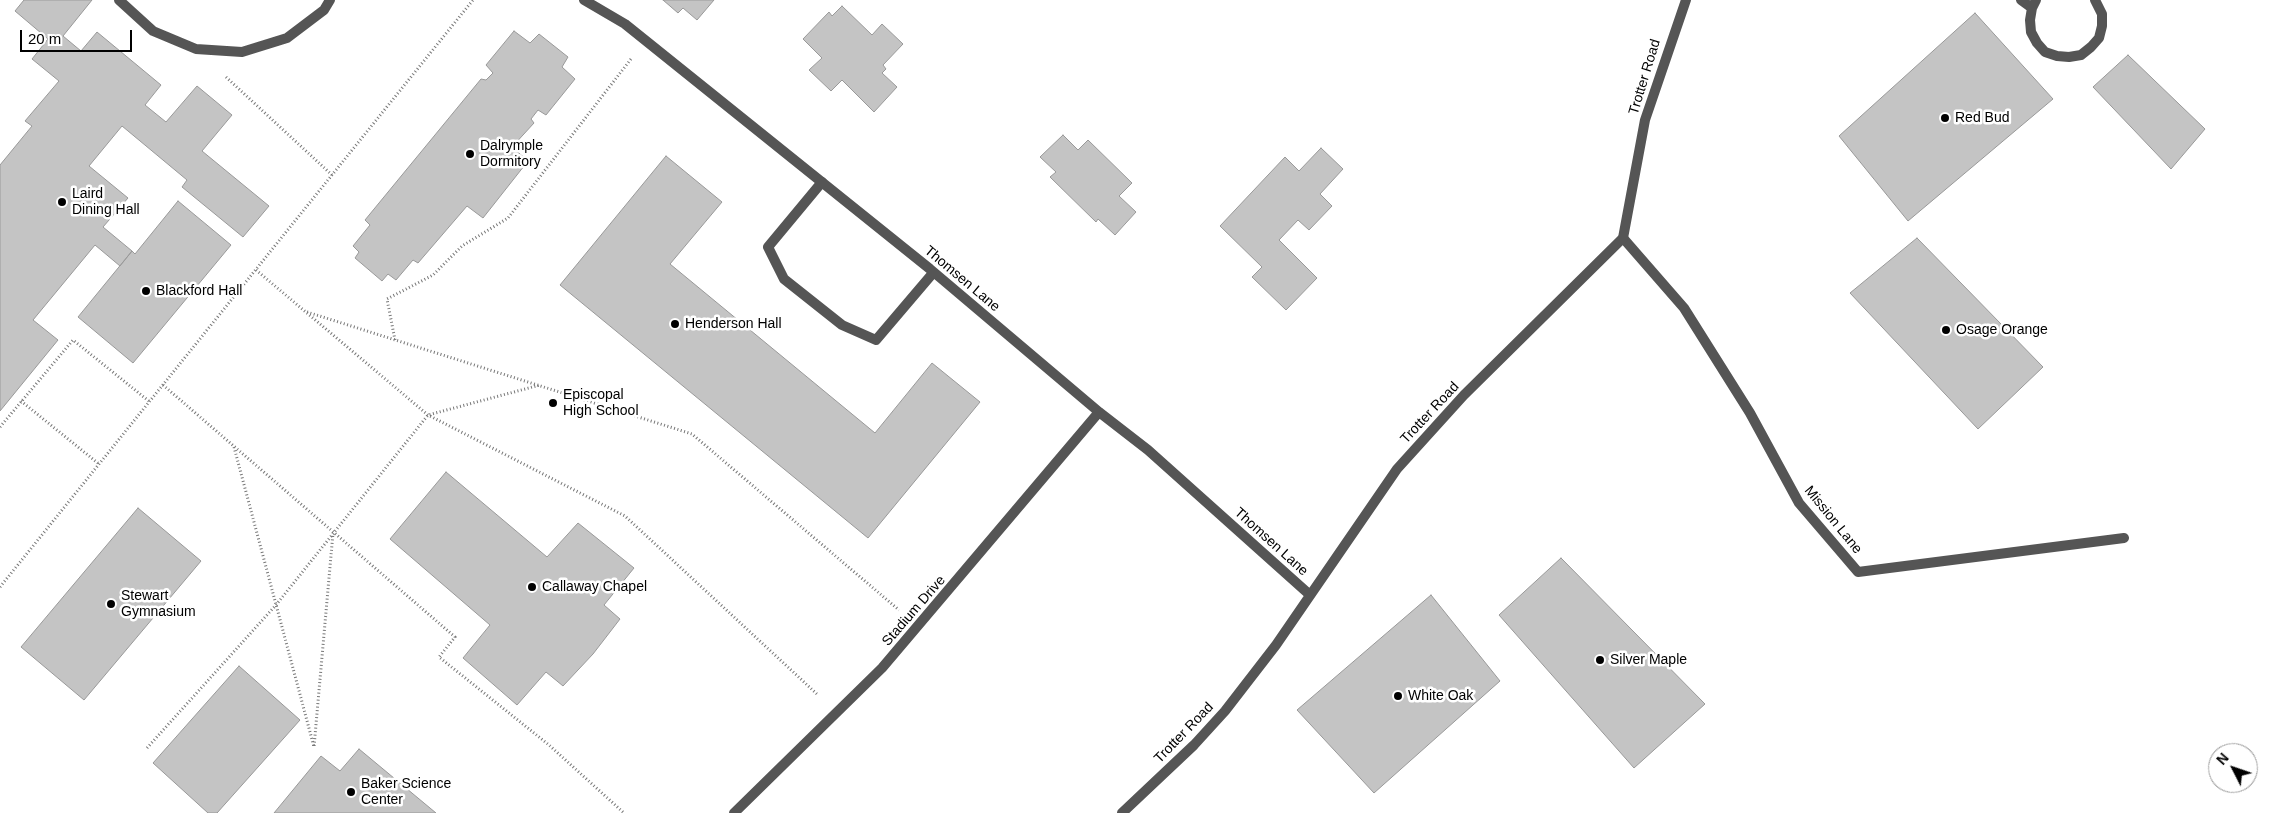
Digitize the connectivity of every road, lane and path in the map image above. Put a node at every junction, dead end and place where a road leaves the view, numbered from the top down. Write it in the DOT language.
graph roads {
  1 [pos="119,0"];
  2 [pos="330,0"];
  3 [pos="473,0"];
  4 [pos="584,0"];
  5 [pos="1686,0"];
  6 [pos="2021,0"];
  7 [pos="2095,0"];
  8 [pos="2034,4"];
  9 [pos="646,41"];
  10 [pos="196,49"];
  11 [pos="332,175"];
  12 [pos="822,182"];
  13 [pos="1622,238"];
  14 [pos="256,270"];
  15 [pos="933,273"];
  16 [pos="305,312"];
  17 [pos="396,340"];
  18 [pos="163,385"];
  19 [pos="542,385"];
  20 [pos="21,401"];
  21 [pos="150,402"];
  22 [pos="1098,412"];
  23 [pos="428,414"];
  24 [pos="0,426"];
  25 [pos="234,447"];
  26 [pos="99,464"];
  27 [pos="334,532"];
  28 [pos="2124,538"];
  29 [pos="0,587"];
  30 [pos="1310,595"];
  31 [pos="276,605"];
  32 [pos="919,627"];
  33 [pos="837,712"];
  34 [pos="147,748"];
  35 [pos="624,813"];
  36 [pos="734,813"];
  37 [pos="1122,813"];
  1 -- 10 [label="street"];
  2 -- 10 [label="street"];
  3 -- 11 [label="path"];
  4 -- 9 [label="street, Thomsen Lane"];
  5 -- 13 [label="street, Trotter Road"];
  6 -- 8 [label="street"];
  7 -- 8 [label="street"];
  9 -- 12 [label="street, Thomsen Lane"];
  9 -- 17 [label="path"];
  10 -- 11 [label="path"];
  11 -- 14 [label="path"];
  12 -- 15 [label="street, Thomsen Lane"];
  12 -- 15 [label="street"];
  13 -- 28 [label="street, Mission Lane"];
  13 -- 30 [label="street, Trotter Road"];
  14 -- 16 [label="path"];
  14 -- 18 [label="path"];
  15 -- 22 [label="street, Thomsen Lane"];
  16 -- 17 [label="path"];
  16 -- 23 [label="path"];
  17 -- 19 [label="path"];
  18 -- 21 [label="path"];
  18 -- 25 [label="path"];
  19 -- 23 [label="path"];
  19 -- 32 [label="path"];
  20 -- 21 [label="path"];
  20 -- 24 [label="path"];
  20 -- 26 [label="path"];
  21 -- 26 [label="path"];
  22 -- 30 [label="street, Thomsen Lane"];
  22 -- 32 [label="street, Stadium Drive"];
  23 -- 27 [label="path"];
  23 -- 33 [label="path"];
  25 -- 27 [label="path"];
  25 -- 31 [label="path"];
  26 -- 29 [label="path"];
  27 -- 31 [label="path"];
  27 -- 31 [label="path"];
  27 -- 35 [label="path"];
  30 -- 37 [label="street, Trotter Road"];
  31 -- 34 [label="path"];
  32 -- 33 [label="street, Stadium Drive"];
  33 -- 36 [label="street, Stadium Drive"];
}
